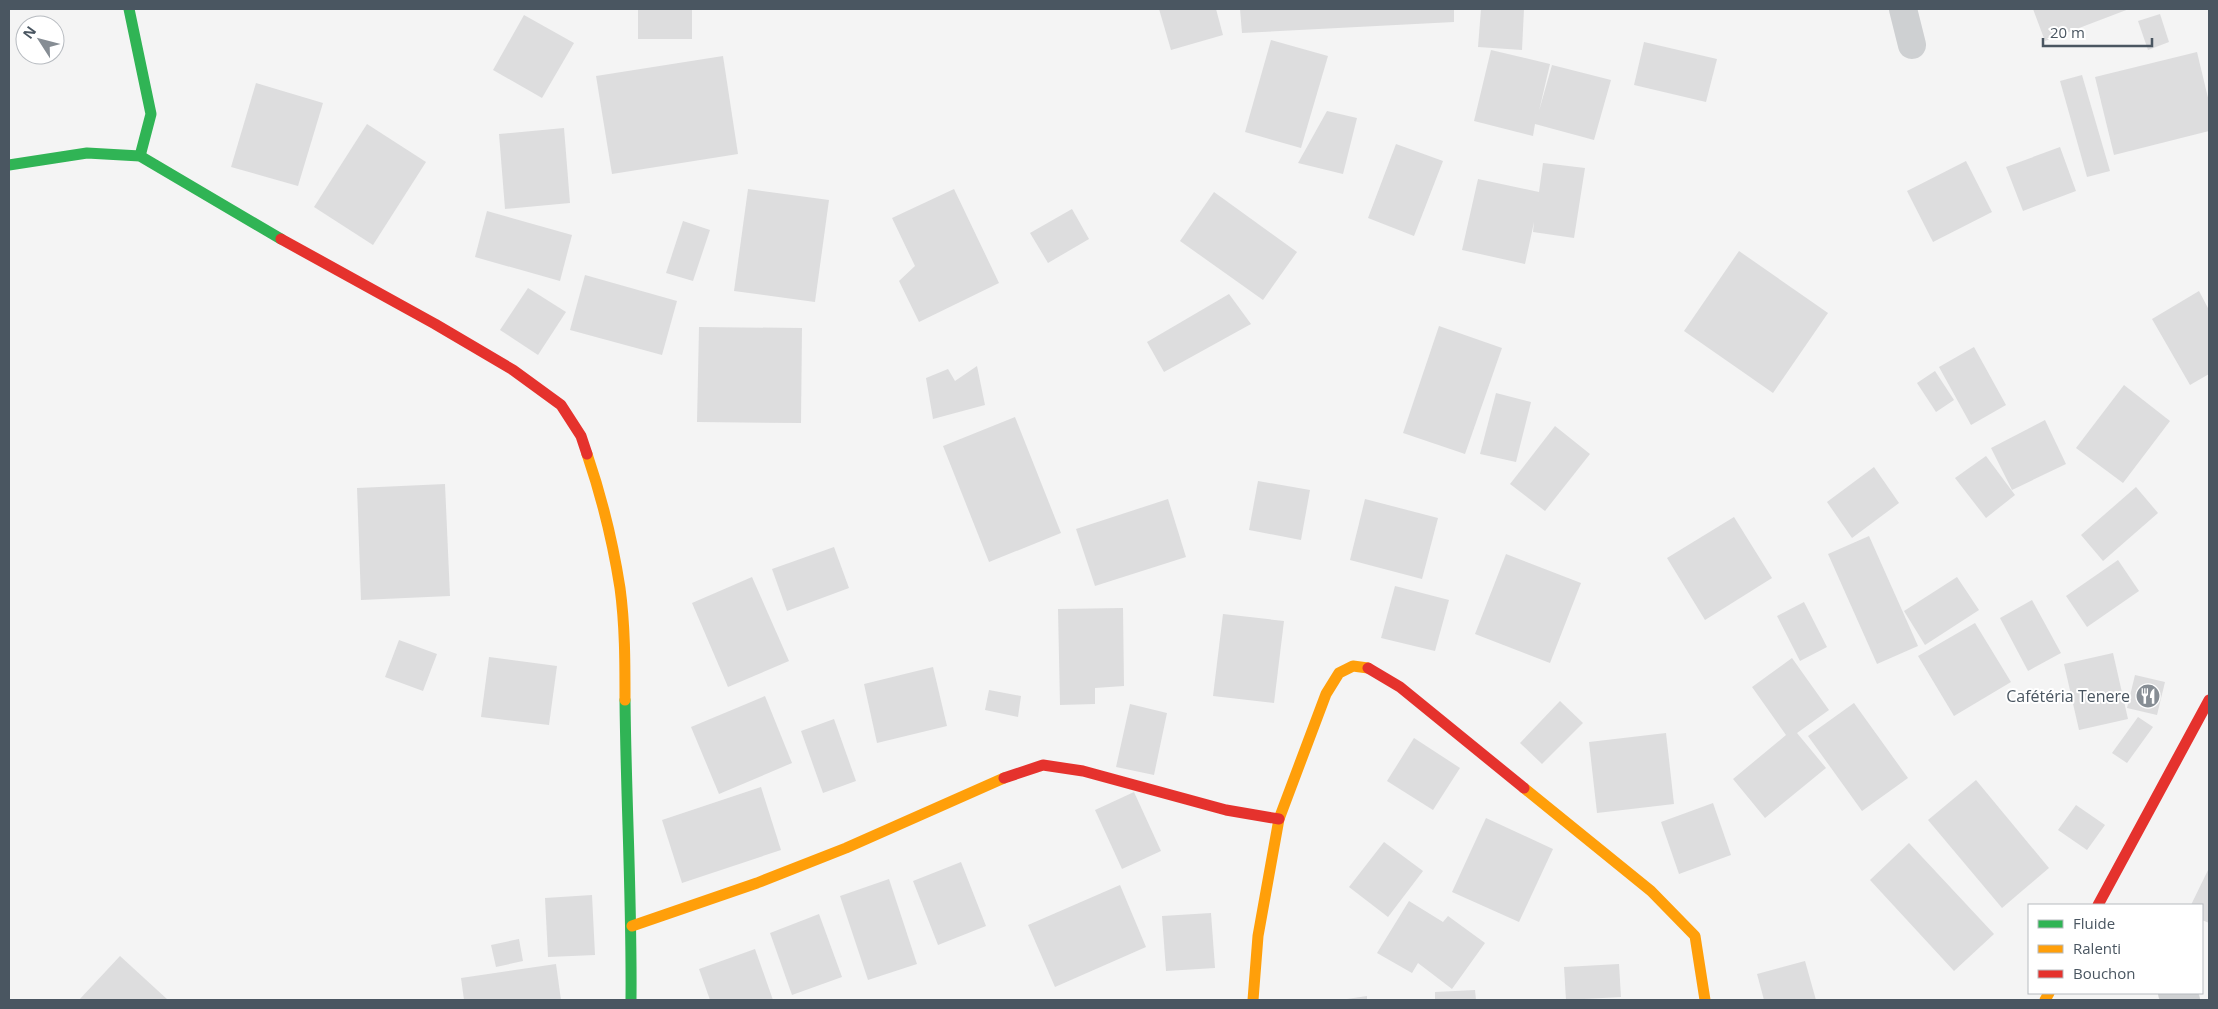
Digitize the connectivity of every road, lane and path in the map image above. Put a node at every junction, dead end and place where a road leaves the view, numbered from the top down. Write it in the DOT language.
graph roads {
  1 [pos="130,9"];
  2 [pos="1903,9"];
  3 [pos="1912,45"];
  4 [pos="140,156"];
  5 [pos="9,165"];
  6 [pos="2209,700"];
  7 [pos="1279,819"];
  8 [pos="2099,904"];
  9 [pos="632,926"];
  10 [pos="2174,994"];
  11 [pos="631,1000"];
  12 [pos="1253,1000"];
  13 [pos="1705,1000"];
  14 [pos="2186,1000"];
  1 -- 4 [label="street"];
  2 -- 3 [label="street"];
  4 -- 5 [label="street"];
  4 -- 9 [label="street"];
  6 -- 8 [label="street"];
  7 -- 9 [label="street"];
  7 -- 12 [label="street"];
  7 -- 13 [label="street"];
  9 -- 11 [label="street"];
  10 -- 14 [label="street"];
}
